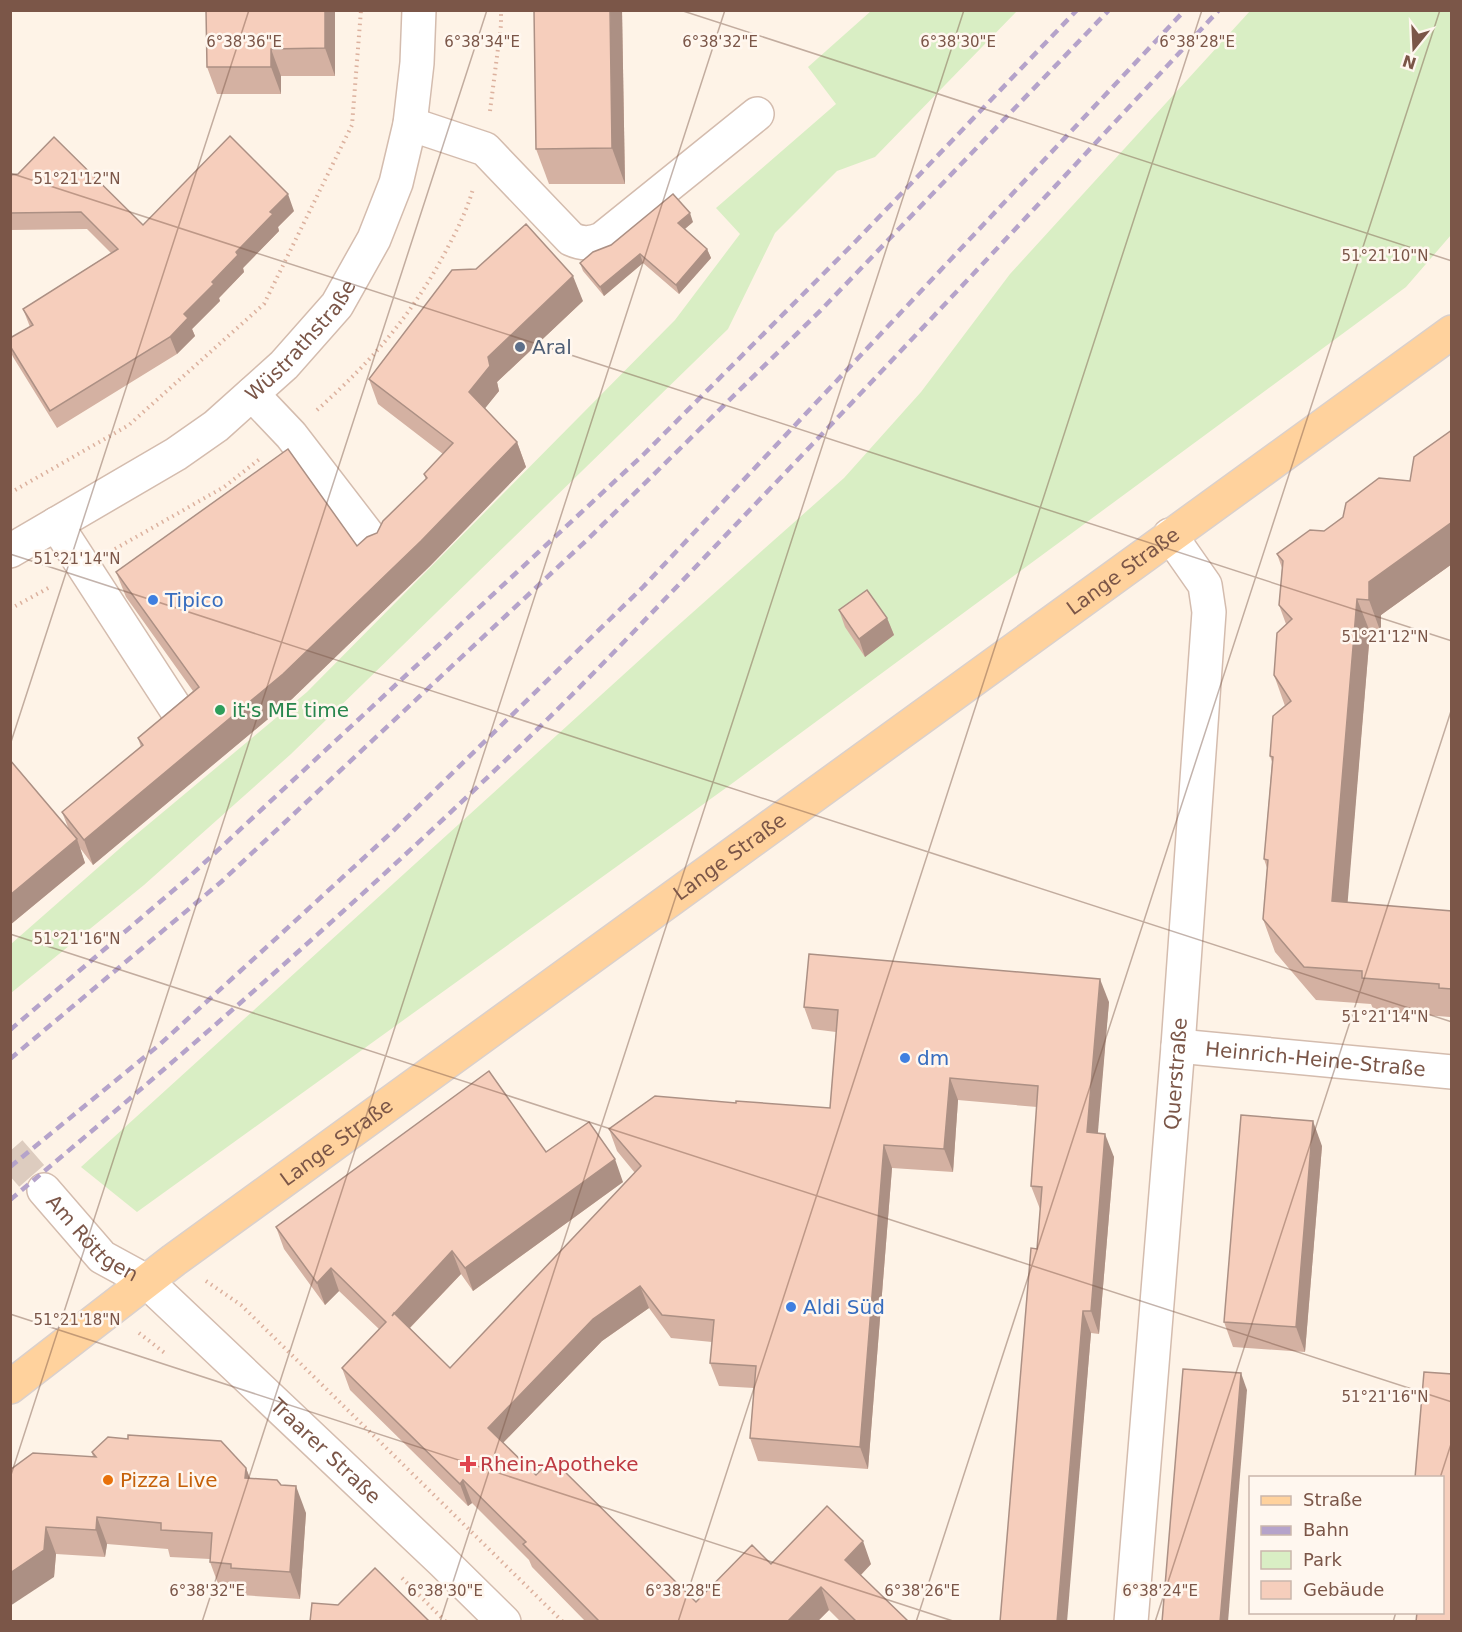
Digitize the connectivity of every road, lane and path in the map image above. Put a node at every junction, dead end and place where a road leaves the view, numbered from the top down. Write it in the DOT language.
graph roads {
  1 [pos="361,10"];
  2 [pos="418,10"];
  3 [pos="758,114"];
  4 [pos="411,124"];
  5 [pos="1452,332"];
  6 [pos="252,394"];
  7 [pos="10,493"];
  8 [pos="56,524"];
  9 [pos="1170,535"];
  10 [pos="374,543"];
  11 [pos="10,551"];
  12 [pos="176,710"];
  13 [pos="1178,1046"];
  14 [pos="1452,1072"];
  15 [pos="44,1190"];
  16 [pos="146,1281"];
  17 [pos="109,1309"];
  18 [pos="168,1356"];
  19 [pos="10,1387"];
  20 [pos="395,1571"];
  21 [pos="446,1622"];
  22 [pos="504,1622"];
  23 [pos="1131,1622"];
  1 -- 7 [label="path"];
  2 -- 4 [label="street, Wüstrathstraße"];
  3 -- 4 [label="street"];
  4 -- 6 [label="street, Wüstrathstraße"];
  5 -- 9 [label="main road, Lange Straße"];
  6 -- 8 [label="street, Wüstrathstraße"];
  6 -- 10 [label="street"];
  8 -- 11 [label="street, Wüstrathstraße"];
  8 -- 12 [label="street"];
  9 -- 13 [label="street, Querstraße"];
  9 -- 16 [label="main road, Lange Straße"];
  13 -- 14 [label="street, Heinrich-Heine-Straße"];
  13 -- 23 [label="street, Querstraße"];
  15 -- 16 [label="street, Am Röttgen"];
  16 -- 17 [label="main road, Lange Straße"];
  16 -- 22 [label="street, Traarer Straße"];
  17 -- 18 [label="path"];
  17 -- 19 [label="main road, Lange Straße"];
  20 -- 21 [label="path"];
}
